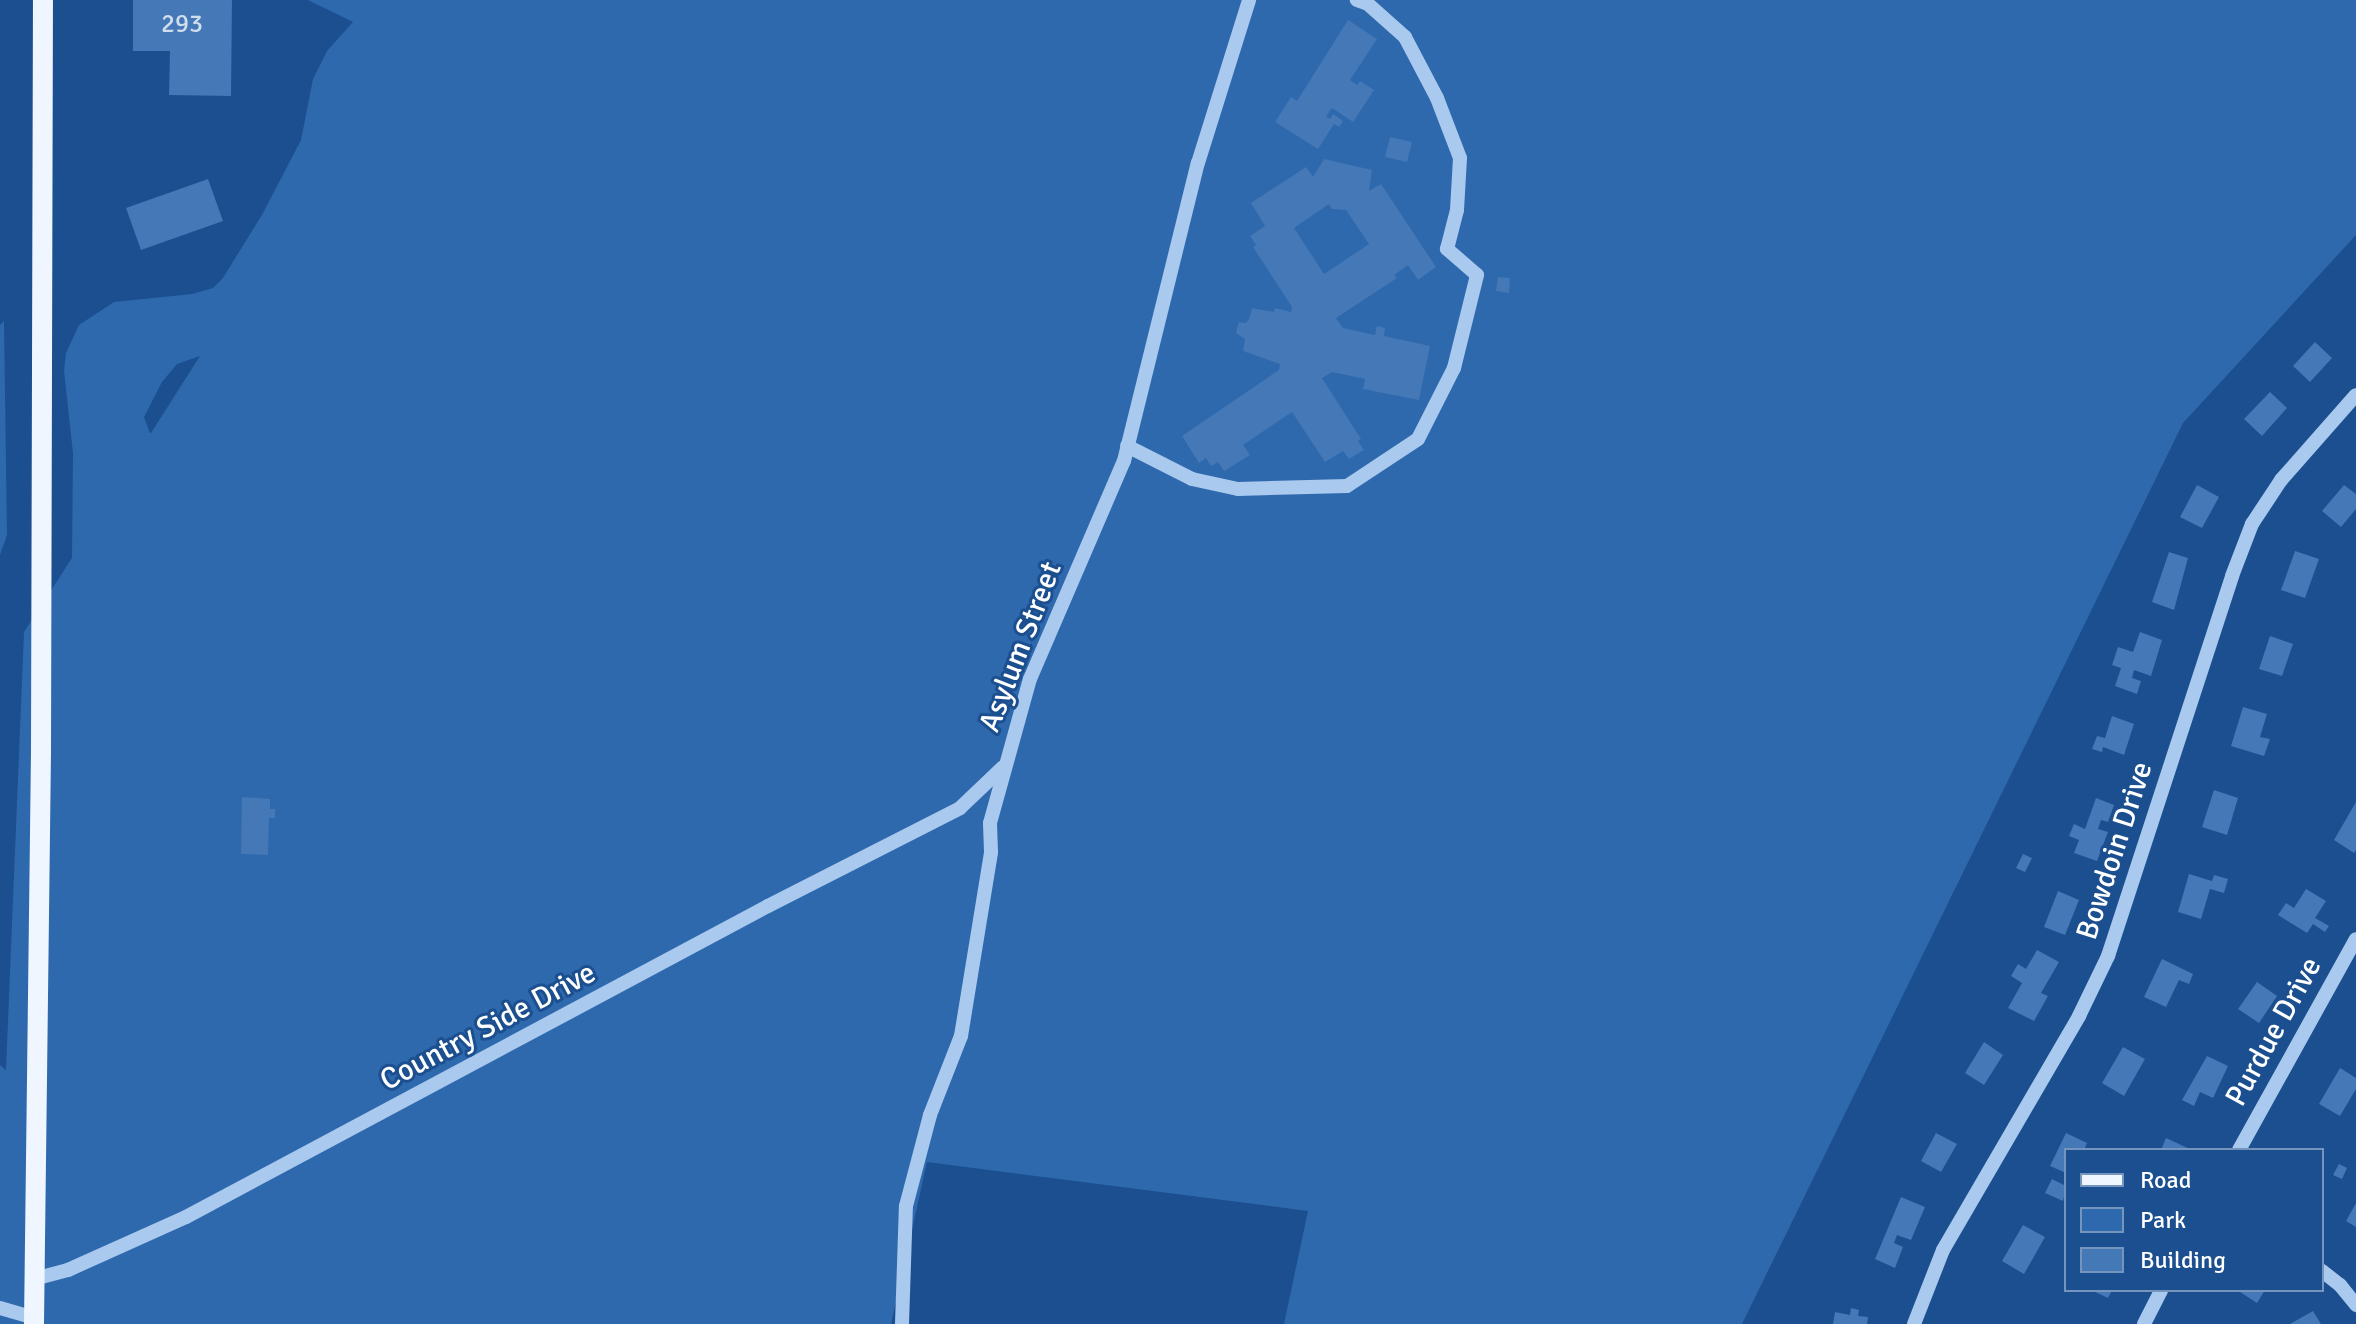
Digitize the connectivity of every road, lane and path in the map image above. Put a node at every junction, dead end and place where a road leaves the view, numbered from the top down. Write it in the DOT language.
graph roads {
  1 [pos="43,0"];
  2 [pos="1249,0"];
  3 [pos="1357,0"];
  4 [pos="2356,395"];
  5 [pos="1127,446"];
  6 [pos="1005,764"];
  7 [pos="960,808"];
  8 [pos="990,823"];
  9 [pos="2356,939"];
  10 [pos="2240,1148"];
  11 [pos="2324,1273"];
  12 [pos="34,1279"];
  13 [pos="2160,1292"];
  14 [pos="2356,1305"];
  15 [pos="0,1308"];
  16 [pos="34,1321"];
  17 [pos="902,1324"];
  18 [pos="1914,1324"];
  19 [pos="2144,1324"];
  1 -- 12 [label="main road"];
  2 -- 5 [label="street, Asylum Street"];
  3 -- 5 [label="street"];
  4 -- 18 [label="street, Bowdoin Drive"];
  5 -- 6 [label="street, Asylum Street"];
  6 -- 7 [label="street, Country Side Drive"];
  6 -- 8 [label="street, Asylum Street"];
  7 -- 8 [label="street"];
  7 -- 12 [label="street, Country Side Drive"];
  8 -- 17 [label="street, Asylum Street"];
  9 -- 10 [label="street, Purdue Drive"];
  11 -- 14 [label="street"];
  12 -- 16 [label="main road"];
  13 -- 19 [label="street"];
  15 -- 16 [label="street"];
}
